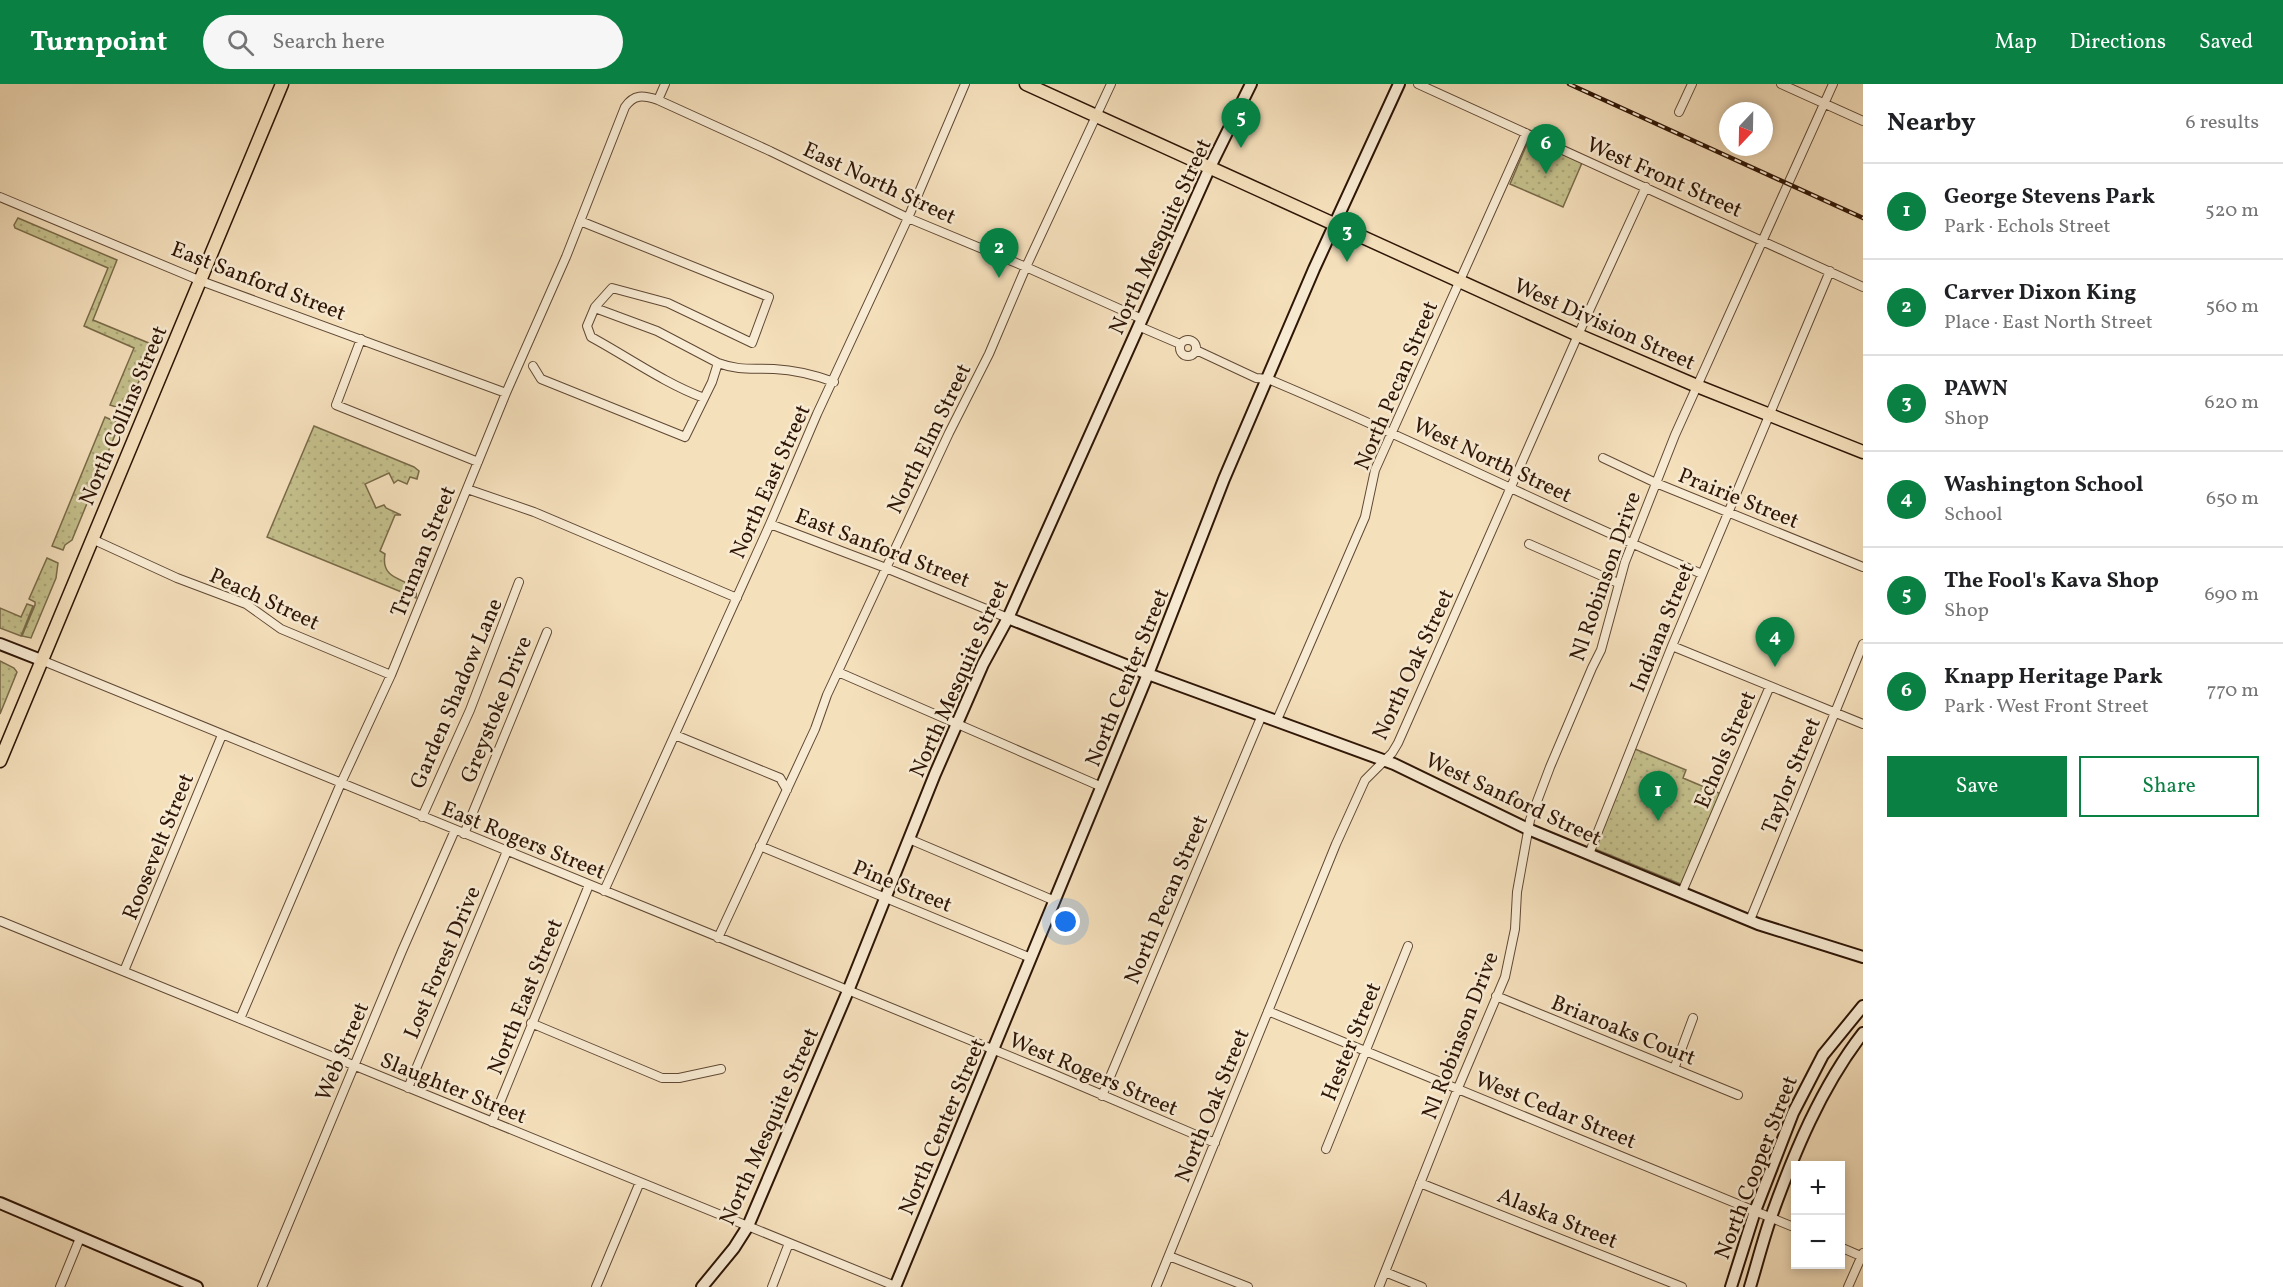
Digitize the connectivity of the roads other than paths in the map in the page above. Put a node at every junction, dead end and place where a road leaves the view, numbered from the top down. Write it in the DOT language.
graph roads {
  1 [pos="282,84"];
  2 [pos="665,84"];
  3 [pos="965,84"];
  4 [pos="1026,84"];
  5 [pos="1111,84"];
  6 [pos="1251,84"];
  7 [pos="1399,84"];
  8 [pos="1418,84"];
  9 [pos="1692,84"];
  10 [pos="1781,84"];
  11 [pos="1833,84"];
  12 [pos="635,97"];
  13 [pos="658,100"];
  14 [pos="1824,103"];
  15 [pos="1679,112"];
  16 [pos="1096,116"];
  17 [pos="1863,121"];
  18 [pos="1526,133"];
  19 [pos="1210,167"];
  20 [pos="1646,187"];
  21 [pos="0,197"];
  22 [pos="908,218"];
  23 [pos="580,221"];
  24 [pos="1334,225"];
  25 [pos="1763,240"];
  26 [pos="1026,267"];
  27 [pos="1830,272"];
  28 [pos="201,281"];
  29 [pos="1459,281"];
  30 [pos="1863,287"];
  31 [pos="595,308"];
  32 [pos="1140,322"];
  33 [pos="1578,334"];
  34 [pos="361,339"];
  35 [pos="718,363"];
  36 [pos="533,366"];
  37 [pos="1268,379"];
  38 [pos="834,382"];
  39 [pos="1697,386"];
  40 [pos="506,393"];
  41 [pos="704,398"];
  42 [pos="1769,415"];
  43 [pos="1393,433"];
  44 [pos="1863,452"];
  45 [pos="1603,458"];
  46 [pos="478,462"];
  47 [pos="1656,483"];
  48 [pos="1512,487"];
  49 [pos="467,489"];
  50 [pos="1728,512"];
  51 [pos="770,524"];
  52 [pos="92,539"];
  53 [pos="1529,544"];
  54 [pos="1632,544"];
  55 [pos="1863,567"];
  56 [pos="886,568"];
  57 [pos="1702,574"];
  58 [pos="519,582"];
  59 [pos="1618,583"];
  60 [pos="737,598"];
  61 [pos="1008,618"];
  62 [pos="547,632"];
  63 [pos="0,644"];
  64 [pos="1863,644"];
  65 [pos="1672,646"];
  66 [pos="41,660"];
  67 [pos="838,672"];
  68 [pos="1148,674"];
  69 [pos="391,675"];
  70 [pos="1770,687"];
  71 [pos="1835,713"];
  72 [pos="1262,715"];
  73 [pos="1277,720"];
  74 [pos="1863,724"];
  75 [pos="958,725"];
  76 [pos="222,735"];
  77 [pos="675,735"];
  78 [pos="0,761"];
  79 [pos="1383,761"];
  80 [pos="341,783"];
  81 [pos="1102,787"];
  82 [pos="787,789"];
  83 [pos="422,817"];
  84 [pos="1528,829"];
  85 [pos="455,830"];
  86 [pos="464,834"];
  87 [pos="909,839"];
  88 [pos="760,846"];
  89 [pos="507,851"];
  90 [pos="1589,854"];
  91 [pos="589,885"];
  92 [pos="604,891"];
  93 [pos="1682,892"];
  94 [pos="885,898"];
  95 [pos="1055,902"];
  96 [pos="1750,920"];
  97 [pos="0,921"];
  98 [pos="718,938"];
  99 [pos="1408,946"];
  100 [pos="1863,957"];
  101 [pos="1031,958"];
  102 [pos="124,972"];
  103 [pos="848,991"];
  104 [pos="1496,996"];
  105 [pos="1863,1006"];
  106 [pos="1268,1011"];
  107 [pos="1693,1018"];
  108 [pos="240,1019"];
  109 [pos="531,1023"];
  110 [pos="1863,1033"];
  111 [pos="1366,1050"];
  112 [pos="993,1051"];
  113 [pos="355,1066"];
  114 [pos="1674,1069"];
  115 [pos="721,1070"];
  116 [pos="408,1088"];
  117 [pos="1458,1088"];
  118 [pos="1738,1095"];
  119 [pos="1102,1096"];
  120 [pos="492,1122"];
  121 [pos="1215,1143"];
  122 [pos="1326,1149"];
  123 [pos="640,1182"];
  124 [pos="1420,1183"];
  125 [pos="0,1203"];
  126 [pos="1755,1211"];
  127 [pos="1770,1218"];
  128 [pos="748,1226"];
  129 [pos="1791,1226"];
  130 [pos="80,1238"];
  131 [pos="789,1243"];
  132 [pos="1845,1249"];
  133 [pos="1169,1256"];
  134 [pos="1863,1256"];
  135 [pos="1384,1272"];
  136 [pos="60,1287"];
  137 [pos="197,1287"];
  138 [pos="262,1287"];
  139 [pos="596,1287"];
  140 [pos="702,1287"];
  141 [pos="772,1287"];
  142 [pos="895,1287"];
  143 [pos="1156,1287"];
  144 [pos="1248,1287"];
  145 [pos="1378,1287"];
  146 [pos="1422,1287"];
  147 [pos="1682,1287"];
  148 [pos="1731,1287"];
  149 [pos="1750,1287"];
  150 [pos="1848,1287"];
  1 -- 28 [label="main road, North Collins Street"];
  2 -- 13 [label="street"];
  3 -- 22 [label="street, North East Street"];
  4 -- 16 [label="main road, West Division Street"];
  5 -- 16 [label="street, North Elm Street"];
  6 -- 19 [label="main road, North Mesquite Street"];
  7 -- 24 [label="main road, North Center Street"];
  8 -- 18 [label="street, West Front Street"];
  9 -- 15 [label="street"];
  10 -- 14 [label="street"];
  11 -- 14 [label="street, Nl Robinson Drive"];
  12 -- 13 [label="street, East North Street"];
  12 -- 23 [label="street, Truman Street"];
  13 -- 22 [label="street, East North Street"];
  14 -- 17 [label="street"];
  14 -- 25 [label="street, Nl Robinson Drive"];
  16 -- 19 [label="main road, West Division Street"];
  16 -- 26 [label="street, North Elm Street"];
  18 -- 20 [label="street, West Front Street"];
  18 -- 29 [label="street, North Pecan Street"];
  19 -- 24 [label="main road, West Division Street"];
  19 -- 32 [label="main road, North Mesquite Street"];
  20 -- 25 [label="street, West Front Street"];
  20 -- 33 [label="street, North Oak Street"];
  21 -- 28 [label="street, East Sanford Street"];
  22 -- 26 [label="street, East North Street"];
  22 -- 38 [label="street, North East Street"];
  23 -- 31 [label="street"];
  23 -- 40 [label="street, Truman Street"];
  24 -- 29 [label="main road, West Division Street"];
  24 -- 37 [label="main road, North Center Street"];
  25 -- 27 [label="street, West Front Street"];
  25 -- 39 [label="street, Nl Robinson Drive"];
  26 -- 32 [label="street, East North Street"];
  26 -- 56 [label="street, North Elm Street"];
  27 -- 30 [label="street, West Front Street"];
  27 -- 42 [label="street, Indiana Street"];
  28 -- 34 [label="street, East Sanford Street"];
  28 -- 52 [label="main road, North Collins Street"];
  29 -- 33 [label="main road, West Division Street"];
  29 -- 43 [label="street, North Pecan Street"];
  31 -- 35 [label="street"];
  31 -- 41 [label="street"];
  32 -- 37 [label="street, East North Street"];
  32 -- 61 [label="main road, North Mesquite Street"];
  33 -- 39 [label="main road, West Division Street"];
  33 -- 48 [label="street, North Oak Street"];
  34 -- 40 [label="street, East Sanford Street"];
  34 -- 46 [label="street"];
  35 -- 38 [label="street"];
  35 -- 41 [label="street"];
  36 -- 41 [label="street"];
  37 -- 43 [label="street, West North Street"];
  37 -- 68 [label="main road, North Center Street"];
  38 -- 51 [label="street, North East Street"];
  39 -- 42 [label="main road, West Division Street"];
  39 -- 47 [label="street, Nl Robinson Drive"];
  40 -- 46 [label="street, Truman Street"];
  42 -- 44 [label="main road, West Division Street"];
  42 -- 50 [label="street, Indiana Street"];
  43 -- 48 [label="street, West North Street"];
  43 -- 73 [label="street, North Pecan Street"];
  45 -- 47 [label="street, Prairie Street"];
  46 -- 49 [label="street, Truman Street"];
  47 -- 50 [label="street, Prairie Street"];
  47 -- 54 [label="street, Nl Robinson Drive"];
  48 -- 54 [label="street, West North Street"];
  48 -- 79 [label="street, North Oak Street"];
  49 -- 60 [label="street"];
  49 -- 69 [label="street, Truman Street"];
  50 -- 55 [label="street, Prairie Street"];
  50 -- 57 [label="street, Indiana Street"];
  51 -- 56 [label="street, East Sanford Street"];
  51 -- 60 [label="street, North East Street"];
  52 -- 66 [label="main road, North Collins Street"];
  52 -- 69 [label="street, Peach Street"];
  53 -- 59 [label="street"];
  54 -- 57 [label="street, West North Street"];
  54 -- 59 [label="street, Nl Robinson Drive"];
  56 -- 61 [label="street, East Sanford Street"];
  56 -- 67 [label="street, North Elm Street"];
  57 -- 65 [label="street, Indiana Street"];
  58 -- 83 [label="street, Garden Shadow Lane"];
  59 -- 84 [label="street, Nl Robinson Drive"];
  60 -- 77 [label="street, North East Street"];
  61 -- 68 [label="main road, East Sanford Street"];
  61 -- 75 [label="main road, North Mesquite Street"];
  62 -- 86 [label="street, Greystoke Drive"];
  63 -- 66 [label="main road"];
  64 -- 71 [label="street, Taylor Street"];
  65 -- 70 [label="street"];
  65 -- 90 [label="street, Indiana Street"];
  66 -- 76 [label="street, East Rogers Street"];
  66 -- 78 [label="main road, North Collins Street"];
  67 -- 75 [label="street"];
  67 -- 82 [label="street, North Elm Street"];
  68 -- 72 [label="main road, West Sanford Street"];
  68 -- 81 [label="main road, North Center Street"];
  69 -- 80 [label="street, Truman Street"];
  70 -- 71 [label="street"];
  70 -- 93 [label="street, Echols Street"];
  71 -- 74 [label="street"];
  71 -- 96 [label="street, Taylor Street"];
  72 -- 73 [label="main road, West Sanford Street"];
  72 -- 119 [label="street, North Pecan Street"];
  73 -- 79 [label="main road, West Sanford Street"];
  75 -- 81 [label="street"];
  75 -- 87 [label="main road, North Mesquite Street"];
  76 -- 80 [label="street, East Rogers Street"];
  76 -- 102 [label="street, Roosevelt Street"];
  77 -- 82 [label="street"];
  77 -- 92 [label="street, North East Street"];
  79 -- 84 [label="main road, West Sanford Street"];
  79 -- 106 [label="street, North Oak Street"];
  80 -- 83 [label="street, East Rogers Street"];
  80 -- 108 [label="street, Truman Street"];
  81 -- 95 [label="main road, North Center Street"];
  82 -- 88 [label="street, North Elm Street"];
  83 -- 85 [label="street, East Rogers Street"];
  84 -- 90 [label="main road, West Sanford Street"];
  84 -- 104 [label="street, Nl Robinson Drive"];
  85 -- 86 [label="street, East Rogers Street"];
  85 -- 113 [label="street, Web Street"];
  86 -- 89 [label="street, East Rogers Street"];
  87 -- 94 [label="main road, North Mesquite Street"];
  87 -- 95 [label="street"];
  88 -- 94 [label="street, Pine Street"];
  88 -- 98 [label="street, North Elm Street"];
  89 -- 91 [label="street, East Rogers Street"];
  89 -- 116 [label="street, Lost Forest Drive"];
  90 -- 93 [label="main road, West Sanford Street"];
  91 -- 92 [label="street, East Rogers Street"];
  91 -- 109 [label="street, North East Street"];
  92 -- 98 [label="street, East Rogers Street"];
  93 -- 96 [label="main road, West Sanford Street"];
  94 -- 101 [label="street, Pine Street"];
  94 -- 103 [label="main road, North Mesquite Street"];
  95 -- 101 [label="main road, North Center Street"];
  96 -- 100 [label="main road, West Sanford Street"];
  97 -- 102 [label="street, Slaughter Street"];
  98 -- 103 [label="street, East Rogers Street"];
  99 -- 111 [label="street, Hester Street"];
  101 -- 112 [label="main road, North Center Street"];
  102 -- 108 [label="street, Slaughter Street"];
  103 -- 112 [label="street, East Rogers Street"];
  103 -- 128 [label="main road, North Mesquite Street"];
  104 -- 114 [label="street, Briaroaks Court"];
  104 -- 117 [label="street, Nl Robinson Drive"];
  105 -- 126 [label="main road, North Cooper Street"];
  106 -- 111 [label="street, West Cedar Street"];
  106 -- 121 [label="street, North Oak Street"];
  107 -- 114 [label="street"];
  108 -- 113 [label="street, Slaughter Street"];
  109 -- 115 [label="street"];
  109 -- 120 [label="street, North East Street"];
  110 -- 127 [label="main road, North Cooper Street"];
  111 -- 117 [label="street, West Cedar Street"];
  111 -- 122 [label="street, Hester Street"];
  112 -- 119 [label="street, West Rogers Street"];
  112 -- 142 [label="main road, North Center Street"];
  113 -- 116 [label="street, Slaughter Street"];
  113 -- 138 [label="street, Web Street"];
  114 -- 118 [label="street, Briaroaks Court"];
  116 -- 120 [label="street, Slaughter Street"];
  117 -- 124 [label="street, Nl Robinson Drive"];
  117 -- 126 [label="street, West Cedar Street"];
  119 -- 121 [label="street, West Rogers Street"];
  120 -- 123 [label="street, Slaughter Street"];
  121 -- 133 [label="street, North Oak Street"];
  123 -- 128 [label="street, Slaughter Street"];
  123 -- 139 [label="street"];
  124 -- 135 [label="street, Nl Robinson Drive"];
  124 -- 147 [label="street, Alaska Street"];
  125 -- 130 [label="main road"];
  126 -- 127 [label="street, West Cedar Street"];
  126 -- 148 [label="main road, North Cooper Street"];
  127 -- 129 [label="street, West Cedar Street"];
  127 -- 149 [label="main road, North Cooper Street"];
  128 -- 131 [label="street, Slaughter Street"];
  128 -- 140 [label="main road, North Mesquite Street"];
  130 -- 136 [label="street"];
  130 -- 137 [label="main road"];
  131 -- 141 [label="street"];
  131 -- 142 [label="street, Slaughter Street"];
  132 -- 134 [label="street"];
  133 -- 143 [label="street, North Oak Street"];
  133 -- 144 [label="street"];
  134 -- 150 [label="street"];
  135 -- 145 [label="street, Nl Robinson Drive"];
  135 -- 146 [label="street"];
}
